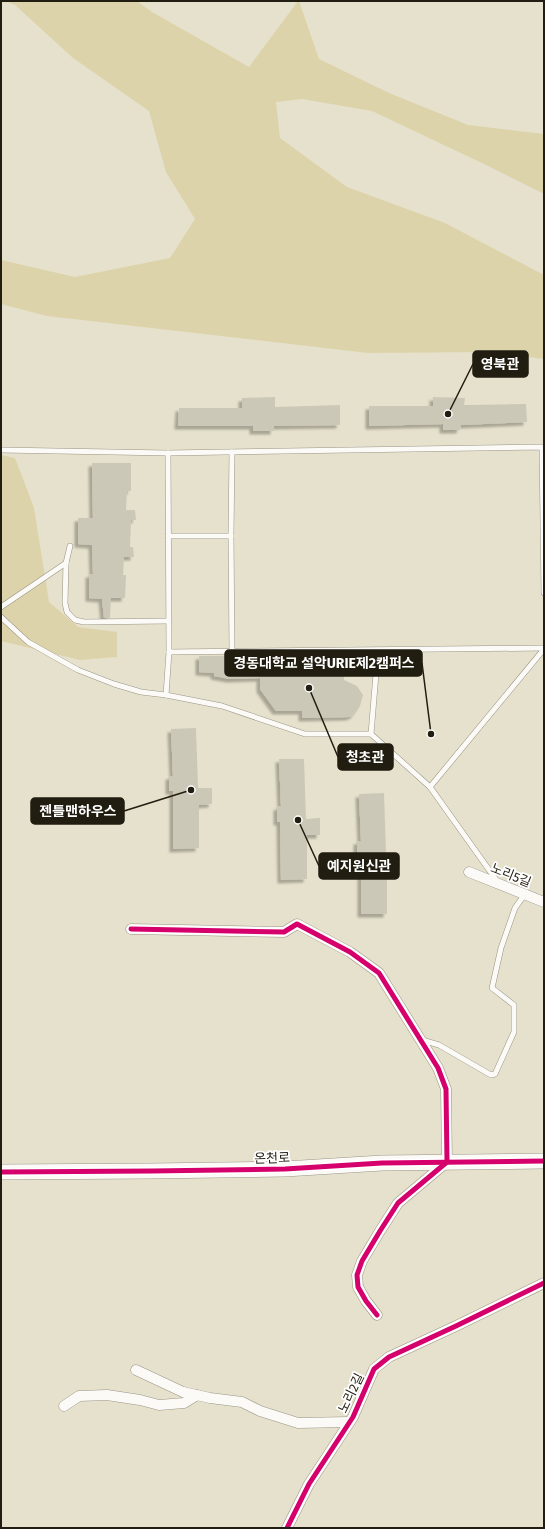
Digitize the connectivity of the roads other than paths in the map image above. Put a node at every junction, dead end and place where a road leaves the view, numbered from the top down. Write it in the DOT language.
graph roads {
  1 [pos="543,448"];
  2 [pos="1,450"];
  3 [pos="232,452"];
  4 [pos="168,453"];
  5 [pos="168,536"];
  6 [pos="231,536"];
  7 [pos="544,542"];
  8 [pos="70,546"];
  9 [pos="66,563"];
  10 [pos="544,593"];
  11 [pos="1,607"];
  12 [pos="1,617"];
  13 [pos="168,621"];
  14 [pos="544,649"];
  15 [pos="378,650"];
  16 [pos="232,651"];
  17 [pos="169,652"];
  18 [pos="166,695"];
  19 [pos="371,734"];
  20 [pos="430,787"];
  21 [pos="469,872"];
  22 [pos="498,884"];
  23 [pos="525,894"];
  24 [pos="544,902"];
  25 [pos="131,929"];
  26 [pos="419,1040"];
  27 [pos="544,1161"];
  28 [pos="447,1162"];
  29 [pos="1,1172"];
  30 [pos="544,1283"];
  31 [pos="377,1315"];
  32 [pos="136,1370"];
  33 [pos="197,1395"];
  34 [pos="64,1406"];
  35 [pos="349,1422"];
  36 [pos="287,1528"];
  1 -- 3 [label="lane"];
  1 -- 7 [label="lane"];
  2 -- 4 [label="lane"];
  3 -- 4 [label="lane"];
  3 -- 6 [label="lane"];
  4 -- 5 [label="lane"];
  5 -- 6 [label="lane"];
  5 -- 13 [label="lane"];
  6 -- 16 [label="lane"];
  7 -- 10 [label="lane"];
  8 -- 9 [label="lane"];
  9 -- 11 [label="lane"];
  9 -- 13 [label="lane"];
  12 -- 18 [label="lane"];
  13 -- 17 [label="lane"];
  14 -- 15 [label="lane"];
  14 -- 20 [label="lane"];
  15 -- 16 [label="lane"];
  15 -- 19 [label="lane"];
  16 -- 17 [label="lane"];
  17 -- 18 [label="lane"];
  18 -- 19 [label="lane"];
  19 -- 20 [label="lane"];
  20 -- 22 [label="lane"];
  21 -- 22 [label="street, 노리5길"];
  22 -- 23 [label="street, 노리5길"];
  23 -- 24 [label="street, 노리5길"];
  23 -- 26 [label="lane"];
  25 -- 26 [label="street"];
  26 -- 28 [label="street"];
  27 -- 28 [label="street, 온천로"];
  28 -- 29 [label="street, 온천로"];
  28 -- 31 [label="street"];
  30 -- 35 [label="street, 노리2길"];
  32 -- 33 [label="street"];
  33 -- 34 [label="street"];
  33 -- 35 [label="street"];
  35 -- 36 [label="street, 노리2길"];
}
